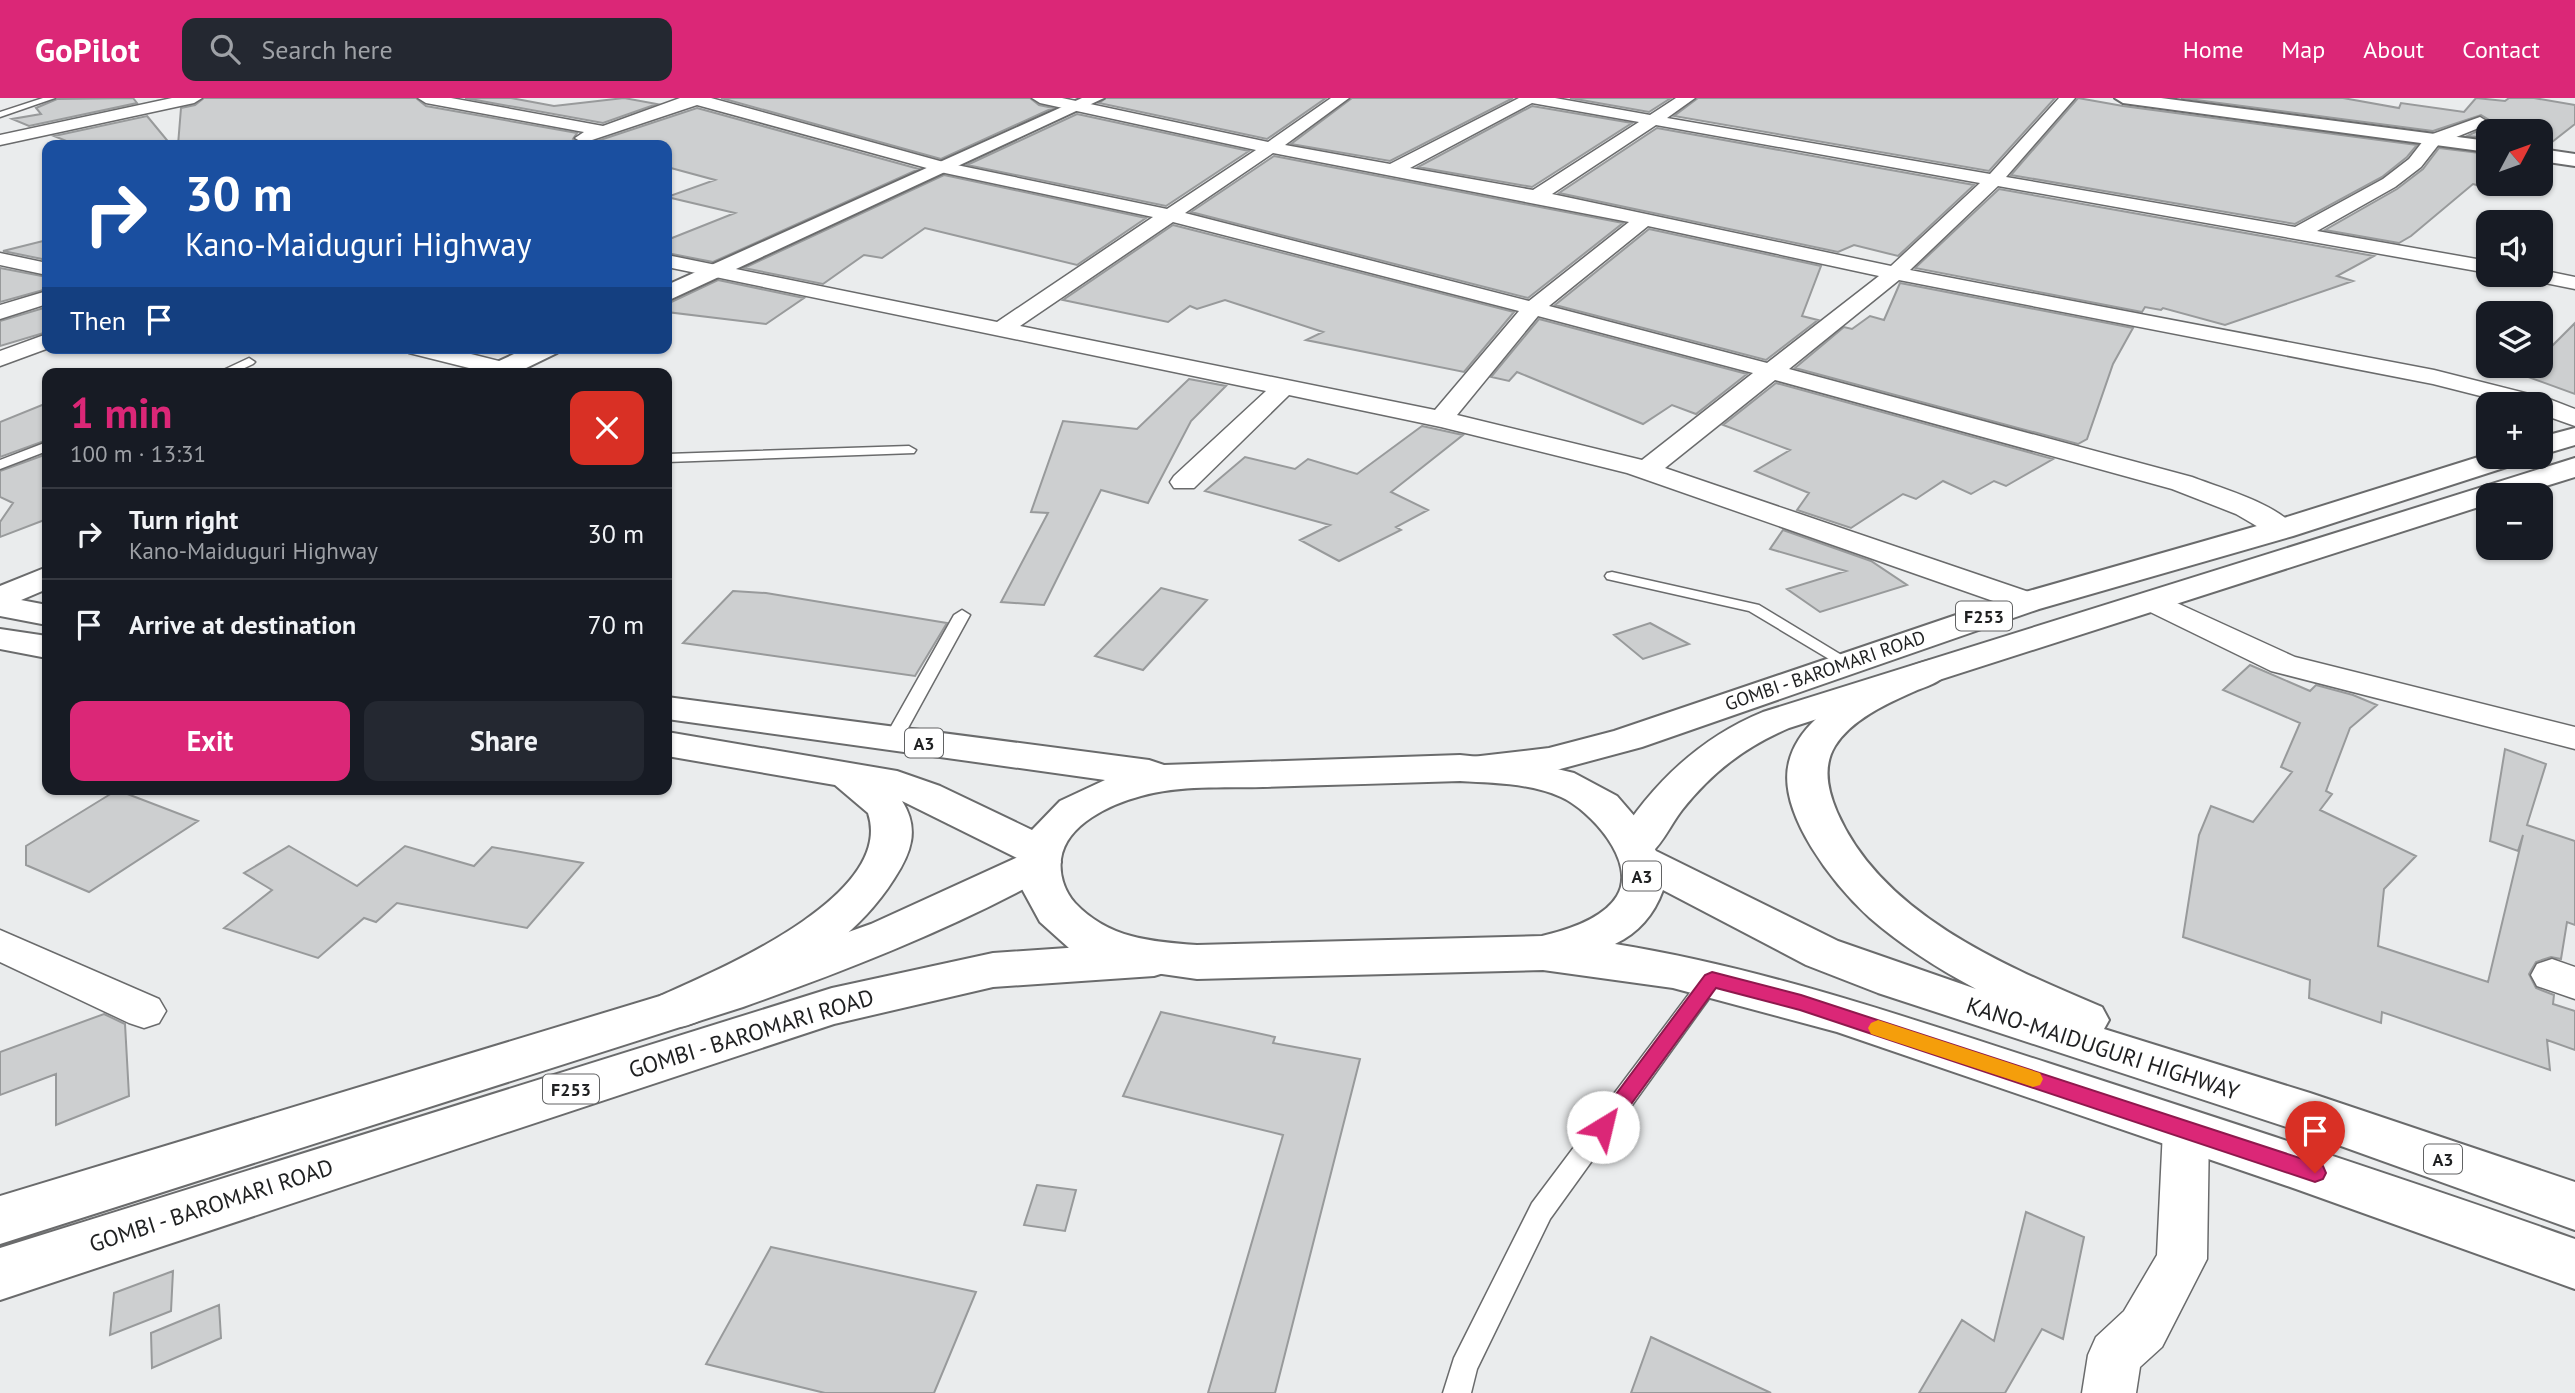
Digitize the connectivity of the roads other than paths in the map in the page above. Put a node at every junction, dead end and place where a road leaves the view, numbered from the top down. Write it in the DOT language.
graph roads {
  1 [pos="51,98"];
  2 [pos="194,98"];
  3 [pos="426,98"];
  4 [pos="1040,98"];
  5 [pos="1341,98"];
  6 [pos="1530,98"];
  7 [pos="1687,98"];
  8 [pos="2067,98"];
  9 [pos="2123,98"];
  10 [pos="696,99"];
  11 [pos="1088,103"];
  12 [pos="0,115"];
  13 [pos="1656,121"];
  14 [pos="2476,124"];
  15 [pos="603,131"];
  16 [pos="35,133"];
  17 [pos="71,140"];
  18 [pos="577,140"];
  19 [pos="2433,140"];
  20 [pos="0,141"];
  21 [pos="2476,145"];
  22 [pos="1272,148"];
  23 [pos="2553,157"];
  24 [pos="2575,160"];
  25 [pos="945,168"];
  26 [pos="1392,170"];
  27 [pos="1994,180"];
  28 [pos="1536,196"];
  29 [pos="1169,215"];
  30 [pos="1644,219"];
  31 [pos="2299,233"];
  32 [pos="0,259"];
  33 [pos="672,262"];
  34 [pos="2476,265"];
  35 [pos="42,268"];
  36 [pos="714,273"];
  37 [pos="1895,273"];
  38 [pos="2553,279"];
  39 [pos="2575,283"];
  40 [pos="672,292"];
  41 [pos="42,299"];
  42 [pos="1534,308"];
  43 [pos="0,312"];
  44 [pos="1000,330"];
  45 [pos="42,343"];
  46 [pos="438,354"];
  47 [pos="535,354"];
  48 [pos="0,359"];
  49 [pos="249,362"];
  50 [pos="235,368"];
  51 [pos="488,368"];
  52 [pos="505,368"];
  53 [pos="1774,372"];
  54 [pos="1284,387"];
  55 [pos="2491,392"];
  56 [pos="2553,410"];
  57 [pos="2575,418"];
  58 [pos="1441,419"];
  59 [pos="2575,436"];
  60 [pos="2553,442"];
  61 [pos="42,448"];
  62 [pos="909,450"];
  63 [pos="672,458"];
  64 [pos="0,465"];
  65 [pos="2476,467"];
  66 [pos="2575,467"];
  67 [pos="1646,470"];
  68 [pos="1184,482"];
  69 [pos="2282,529"];
  70 [pos="1612,576"];
  71 [pos="42,580"];
  72 [pos="0,599"];
  73 [pos="2027,602"];
  74 [pos="2155,602"];
  75 [pos="0,606"];
  76 [pos="42,614"];
  77 [pos="962,615"];
  78 [pos="0,639"];
  79 [pos="42,646"];
  80 [pos="1845,662"];
  81 [pos="1931,671"];
  82 [pos="672,709"];
  83 [pos="2575,737"];
  84 [pos="893,739"];
  85 [pos="672,745"];
  86 [pos="1461,768"];
  87 [pos="840,771"];
  88 [pos="1182,777"];
  89 [pos="1638,854"];
  90 [pos="1041,857"];
  91 [pos="0,945"];
  92 [pos="1510,954"];
  93 [pos="1154,959"];
  94 [pos="1712,980"];
  95 [pos="677,1009"];
  96 [pos="144,1011"];
  97 [pos="2310,1114"];
  98 [pos="2186,1130"];
  99 [pos="2575,1206"];
  100 [pos="0,1220"];
  101 [pos="2575,1264"];
  102 [pos="0,1274"];
  103 [pos="1457,1393"];
  104 [pos="2109,1393"];
  1 -- 12 [label="lane"];
  2 -- 16 [label="street"];
  3 -- 15 [label="street"];
  4 -- 11 [label="street"];
  5 -- 22 [label="street"];
  6 -- 13 [label="street"];
  6 -- 26 [label="street"];
  7 -- 13 [label="street"];
  8 -- 27 [label="street"];
  9 -- 19 [label="main road"];
  10 -- 15 [label="street"];
  10 -- 25 [label="street"];
  11 -- 22 [label="street"];
  11 -- 25 [label="main road"];
  13 -- 27 [label="street"];
  13 -- 28 [label="street"];
  14 -- 19 [label="street"];
  15 -- 18 [label="street"];
  16 -- 17 [label="street"];
  16 -- 20 [label="street"];
  19 -- 21 [label="main road"];
  19 -- 31 [label="street"];
  22 -- 26 [label="street"];
  22 -- 29 [label="street"];
  23 -- 24 [label="main road"];
  25 -- 29 [label="street"];
  25 -- 36 [label="main road"];
  26 -- 28 [label="street"];
  27 -- 31 [label="street"];
  27 -- 37 [label="street"];
  28 -- 30 [label="street"];
  29 -- 42 [label="street"];
  29 -- 44 [label="street"];
  30 -- 37 [label="street"];
  30 -- 42 [label="street"];
  31 -- 34 [label="street"];
  32 -- 35 [label="street"];
  33 -- 36 [label="street"];
  36 -- 40 [label="main road"];
  36 -- 44 [label="street"];
  37 -- 53 [label="street"];
  37 -- 55 [label="street"];
  38 -- 39 [label="street"];
  41 -- 43 [label="street"];
  42 -- 53 [label="street"];
  42 -- 58 [label="street"];
  44 -- 54 [label="street"];
  45 -- 48 [label="street"];
  46 -- 51 [label="street"];
  47 -- 52 [label="main road"];
  49 -- 50 [label="lane"];
  53 -- 67 [label="street"];
  53 -- 69 [label="street"];
  54 -- 58 [label="street"];
  54 -- 68 [label="street"];
  56 -- 57 [label="street"];
  58 -- 67 [label="street"];
  59 -- 60 [label="main road"];
  61 -- 64 [label="lane"];
  62 -- 63 [label="lane"];
  65 -- 69 [label="main road, GOMBI - BAROMARI ROAD / F253"];
  66 -- 74 [label="main road, GOMBI - BAROMARI ROAD / F253"];
  67 -- 73 [label="street"];
  69 -- 73 [label="main road, GOMBI - BAROMARI ROAD / F253"];
  70 -- 80 [label="lane"];
  71 -- 72 [label="main road"];
  73 -- 80 [label="main road, GOMBI - BAROMARI ROAD / F253"];
  74 -- 81 [label="main road, GOMBI - BAROMARI ROAD / F253"];
  74 -- 83 [label="street"];
  75 -- 76 [label="main road"];
  77 -- 84 [label="lane"];
  78 -- 79 [label="main road"];
  80 -- 86 [label="main road, GOMBI - BAROMARI ROAD / F253"];
  81 -- 89 [label="main road, GOMBI - BAROMARI ROAD / F253"];
  81 -- 97 [label="main road, A3"];
  82 -- 84 [label="main road, A3"];
  84 -- 88 [label="main road, A3"];
  85 -- 87 [label="main road, A3"];
  86 -- 88 [label="main road, A3"];
  86 -- 89 [label="main road, A3"];
  87 -- 90 [label="main road, A3"];
  87 -- 95 [label="main road, A3"];
  88 -- 90 [label="main road, A3"];
  89 -- 92 [label="main road, A3"];
  89 -- 97 [label="main road, KANO-MAIDUGURI HIGHWAY / A3"];
  90 -- 93 [label="main road, A3"];
  90 -- 95 [label="main road, F253"];
  91 -- 96 [label="street"];
  92 -- 93 [label="main road, A3"];
  92 -- 94 [label="main road, A3"];
  93 -- 102 [label="main road, GOMBI - BAROMARI ROAD / F253"];
  94 -- 98 [label="main road, A3"];
  94 -- 103 [label="lane"];
  95 -- 100 [label="main road, F253"];
  97 -- 99 [label="main road, KANO-MAIDUGURI HIGHWAY / A3"];
  98 -- 101 [label="main road, A3"];
  98 -- 104 [label="street"];
}
